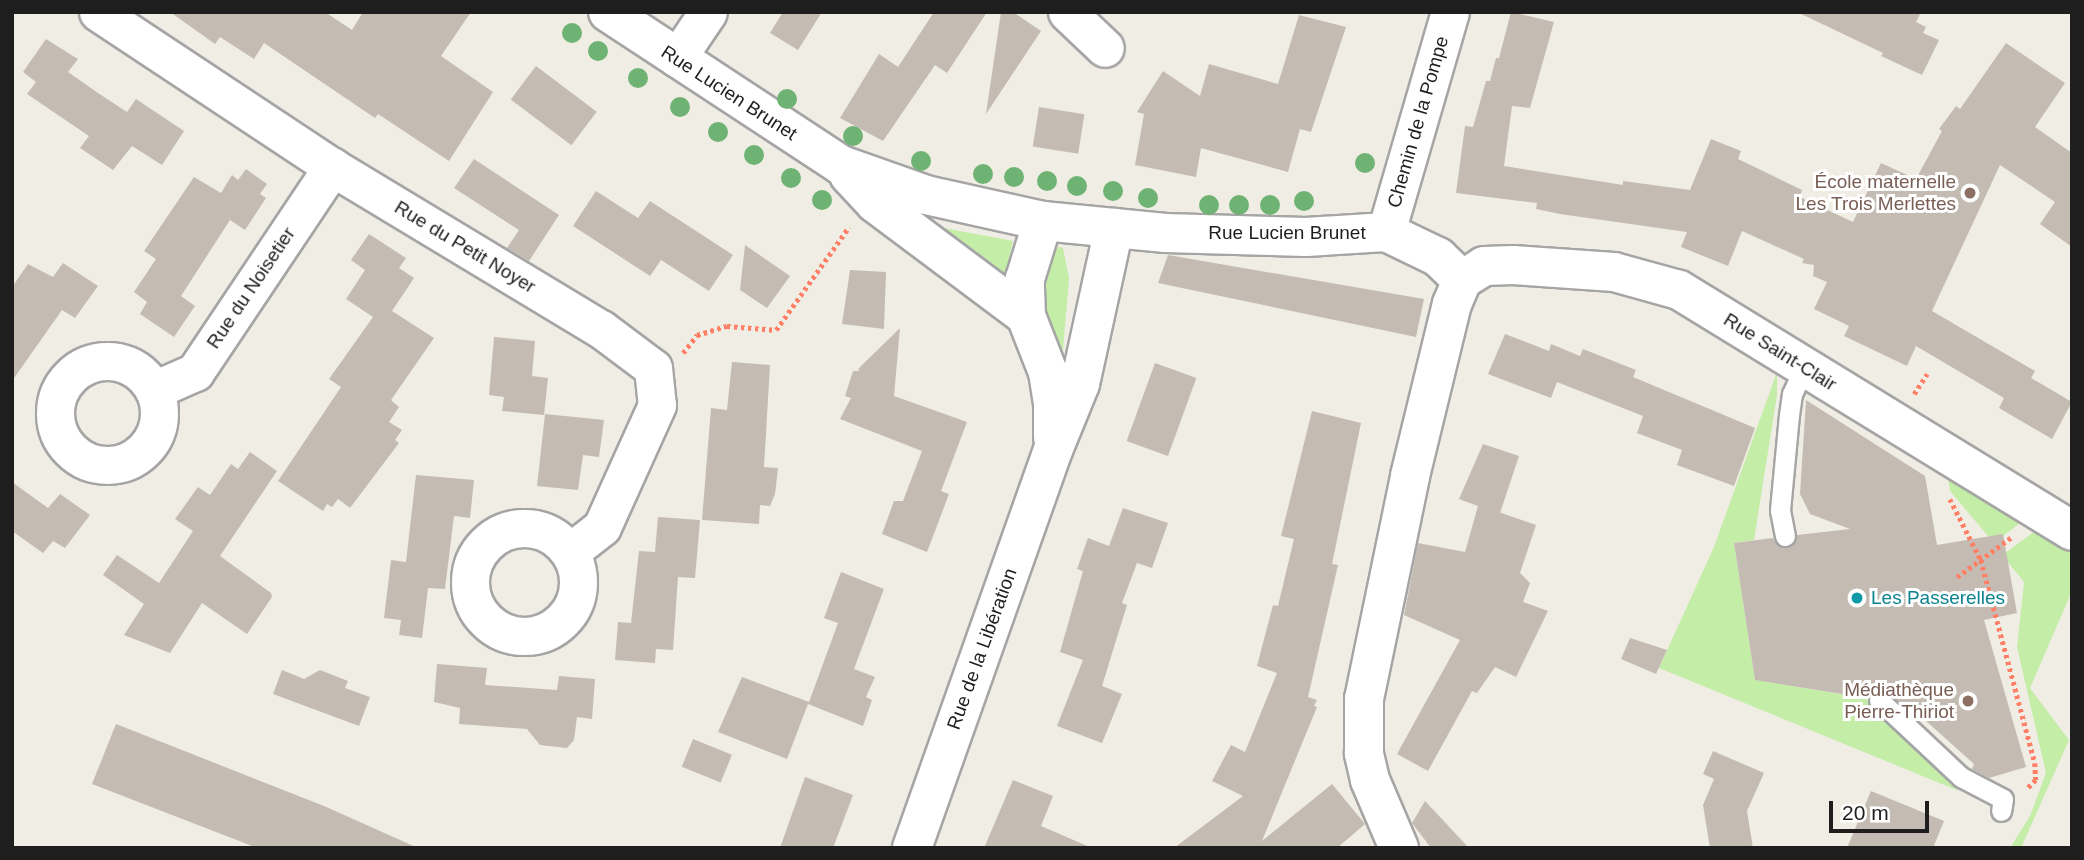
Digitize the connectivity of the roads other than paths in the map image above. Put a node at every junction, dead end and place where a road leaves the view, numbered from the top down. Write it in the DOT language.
graph roads {
  1 [pos="98,12"];
  2 [pos="608,12"];
  3 [pos="708,12"];
  4 [pos="1067,12"];
  5 [pos="1450,12"];
  6 [pos="1105,48"];
  7 [pos="677,58"];
  8 [pos="841,165"];
  9 [pos="331,167"];
  10 [pos="1044,221"];
  11 [pos="1114,229"];
  12 [pos="1386,232"];
  13 [pos="1462,280"];
  14 [pos="1026,316"];
  15 [pos="1804,368"];
  16 [pos="154,390"];
  17 [pos="1053,450"];
  18 [pos="2072,531"];
  19 [pos="1785,536"];
  20 [pos="570,552"];
  21 [pos="1879,700"];
  22 [pos="2003,807"];
  23 [pos="912,848"];
  24 [pos="1399,848"];
  1 -- 9 [label="street, Rue du Petit Noyer"];
  2 -- 7 [label="street, Rue Lucien Brunet"];
  3 -- 7 [label="street"];
  4 -- 6 [label="street"];
  5 -- 12 [label="street, Chemin de la Pompe"];
  7 -- 8 [label="street, Rue Lucien Brunet"];
  8 -- 10 [label="street, Rue Lucien Brunet"];
  8 -- 14 [label="street"];
  9 -- 16 [label="street, Rue du Noisetier"];
  9 -- 20 [label="street, Rue du Petit Noyer"];
  10 -- 11 [label="street, Rue Lucien Brunet"];
  10 -- 14 [label="street, Rue de la Libération"];
  11 -- 12 [label="street, Rue Lucien Brunet"];
  11 -- 17 [label="street, Rue de la Libération"];
  12 -- 13 [label="street, Rue Lucien Brunet"];
  13 -- 15 [label="street, Rue Saint-Clair"];
  13 -- 24 [label="street"];
  14 -- 17 [label="street, Rue de la Libération"];
  15 -- 18 [label="street, Rue Saint-Clair"];
  15 -- 19 [label="lane"];
  17 -- 23 [label="street, Rue de la Libération"];
  21 -- 22 [label="lane"];
}
